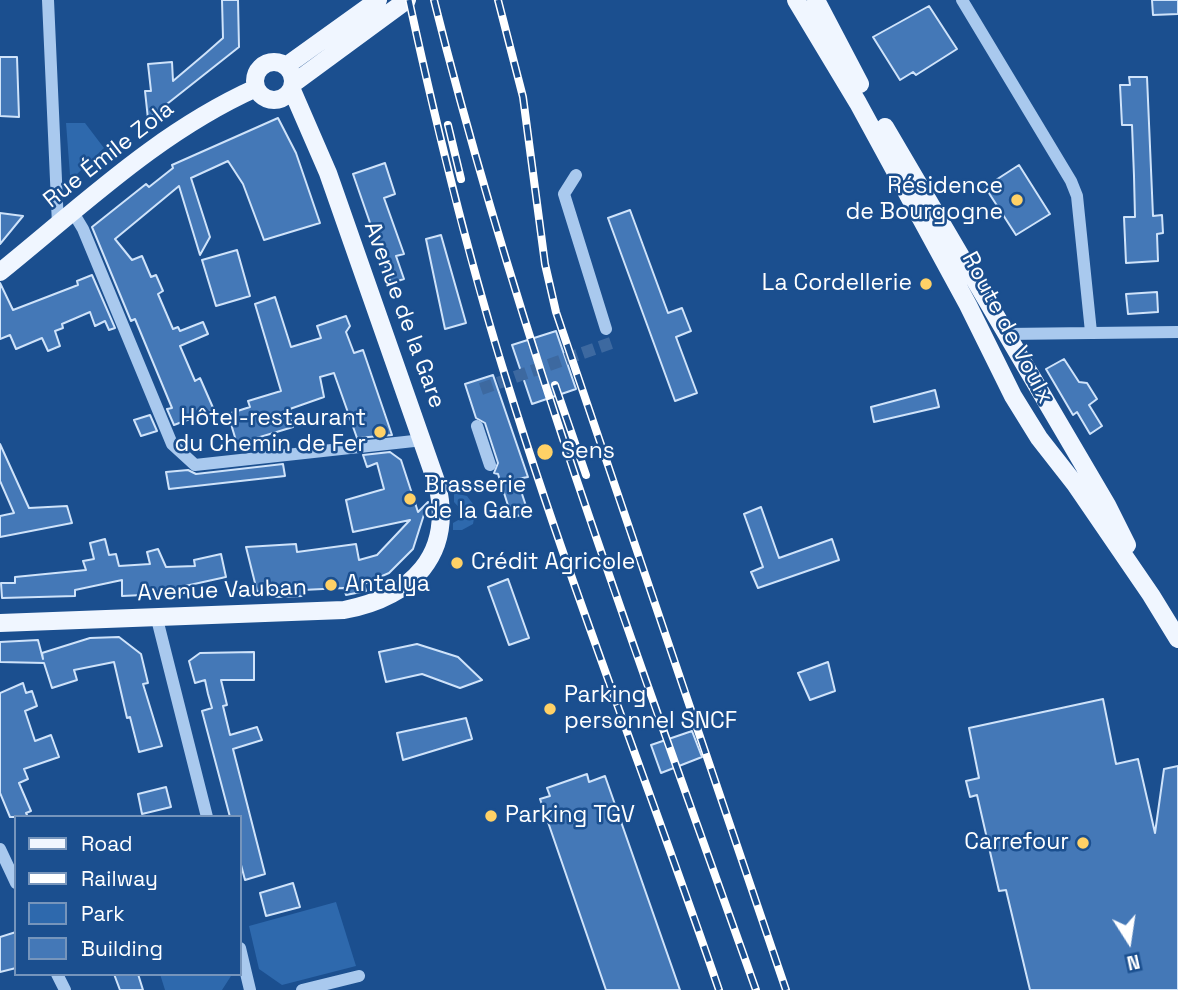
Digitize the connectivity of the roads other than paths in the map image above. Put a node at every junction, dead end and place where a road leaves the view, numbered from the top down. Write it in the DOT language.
graph roads {
  1 [pos="48,0"];
  2 [pos="378,0"];
  3 [pos="407,0"];
  4 [pos="796,0"];
  5 [pos="816,0"];
  6 [pos="962,0"];
  7 [pos="286,66"];
  8 [pos="293,86"];
  9 [pos="256,88"];
  10 [pos="576,175"];
  11 [pos="74,214"];
  12 [pos="58,225"];
  13 [pos="0,272"];
  14 [pos="606,329"];
  15 [pos="1091,332"];
  16 [pos="1178,332"];
  17 [pos="1006,334"];
  18 [pos="477,426"];
  19 [pos="423,440"];
  20 [pos="490,465"];
  21 [pos="431,560"];
  22 [pos="1152,595"];
  23 [pos="157,619"];
  24 [pos="0,623"];
  25 [pos="1178,639"];
  26 [pos="206,815"];
  27 [pos="0,849"];
  28 [pos="14,879"];
  29 [pos="242,956"];
  30 [pos="359,976"];
  31 [pos="250,990"];
  32 [pos="302,990"];
  1 -- 12 [label="street"];
  2 -- 7 [label="main road"];
  3 -- 8 [label="main road"];
  4 -- 22 [label="main road, Route de Voulx"];
  5 -- 17 [label="main road, Route de Voulx"];
  6 -- 15 [label="street"];
  7 -- 8 [label="main road"];
  7 -- 9 [label="main road"];
  8 -- 9 [label="main road"];
  8 -- 19 [label="main road, Avenue de la Gare"];
  9 -- 11 [label="main road, Rue Émile Zola"];
  10 -- 14 [label="street"];
  11 -- 12 [label="main road, Rue Émile Zola"];
  11 -- 19 [label="street"];
  12 -- 13 [label="main road, Rue Émile Zola"];
  15 -- 16 [label="street"];
  15 -- 17 [label="street"];
  17 -- 22 [label="main road, Route de Voulx"];
  18 -- 20 [label="street"];
  19 -- 21 [label="main road, Avenue de la Gare"];
  21 -- 23 [label="main road, Avenue Vauban"];
  22 -- 25 [label="main road, Route de Voulx"];
  23 -- 24 [label="main road, Avenue Vauban"];
  23 -- 26 [label="street"];
  27 -- 28 [label="street"];
  29 -- 31 [label="street"];
  30 -- 32 [label="street"];
}
